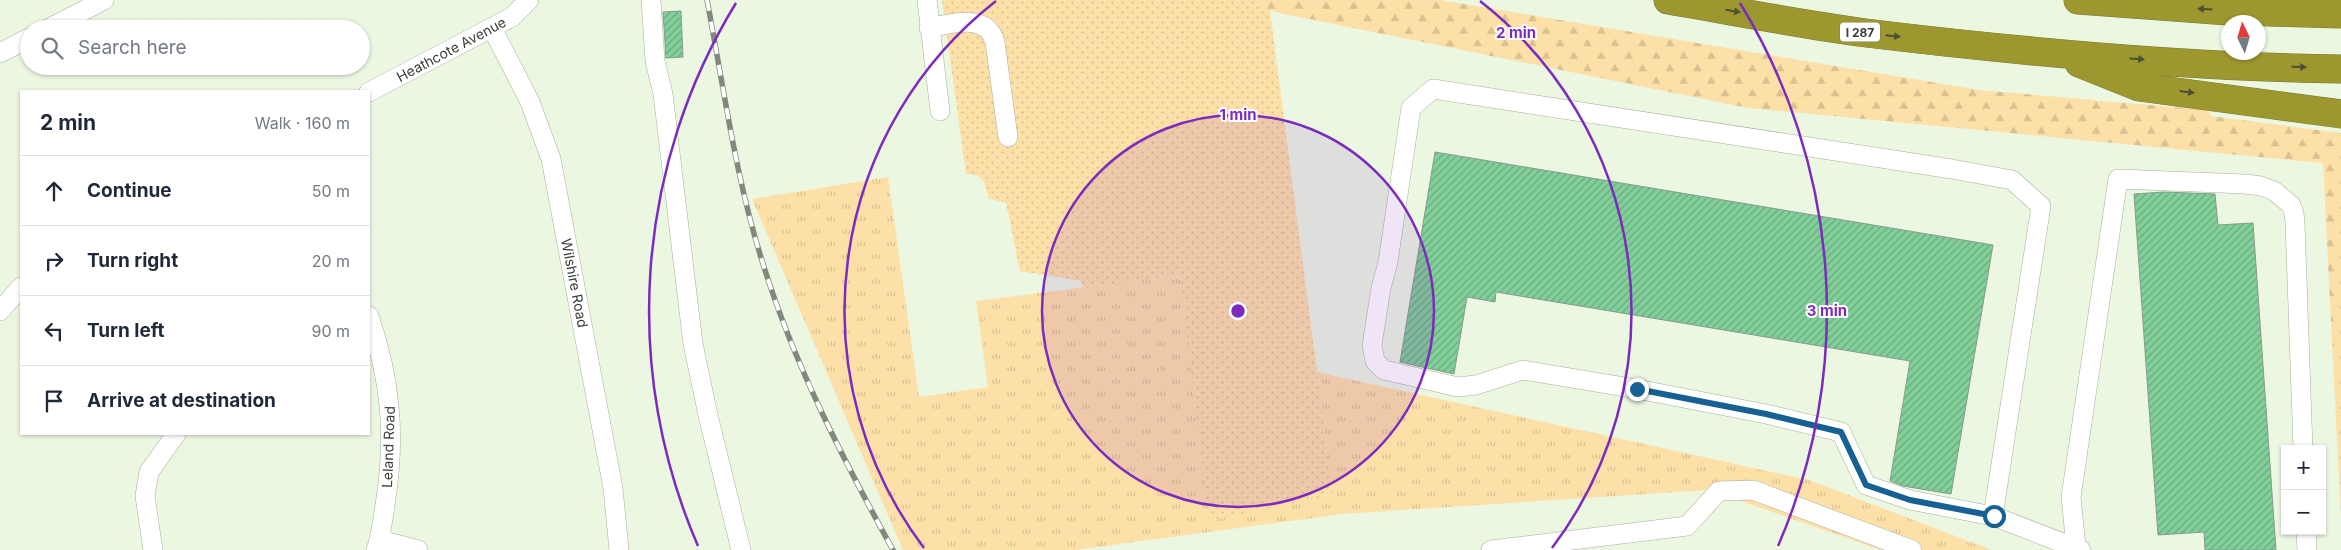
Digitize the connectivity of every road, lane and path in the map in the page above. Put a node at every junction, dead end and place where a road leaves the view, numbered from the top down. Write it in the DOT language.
graph roads {
  1 [pos="104,0"];
  2 [pos="529,0"];
  3 [pos="651,0"];
  4 [pos="927,0"];
  5 [pos="1668,0"];
  6 [pos="2078,0"];
  7 [pos="2341,14"];
  8 [pos="65,20"];
  9 [pos="492,28"];
  10 [pos="929,28"];
  11 [pos="20,43"];
  12 [pos="0,53"];
  13 [pos="2053,53"];
  14 [pos="2341,69"];
  15 [pos="370,91"];
  16 [pos="940,111"];
  17 [pos="2341,114"];
  18 [pos="1008,137"];
  19 [pos="20,288"];
  20 [pos="0,311"];
  21 [pos="370,319"];
  22 [pos="175,435"];
  23 [pos="2303,445"];
  24 [pos="1994,516"];
  25 [pos="2306,535"];
  26 [pos="378,545"];
  27 [pos="2079,549"];
  28 [pos="153,550"];
  29 [pos="418,550"];
  30 [pos="619,550"];
  31 [pos="741,550"];
  32 [pos="1491,550"];
  33 [pos="1912,550"];
  34 [pos="2307,550"];
  1 -- 8 [label="street"];
  2 -- 9 [label="street, Heathcote Avenue"];
  3 -- 31 [label="street"];
  4 -- 10 [label="street"];
  5 -- 13 [label="highway, I 287, one-way"];
  7 -- 6 [label="highway, one-way"];
  9 -- 15 [label="street, Heathcote Avenue"];
  9 -- 30 [label="street, Wilshire Road"];
  10 -- 16 [label="street"];
  10 -- 18 [label="street"];
  11 -- 12 [label="street"];
  13 -- 14 [label="highway, I 287, one-way"];
  13 -- 17 [label="highway, one-way"];
  19 -- 20 [label="street"];
  21 -- 26 [label="street, Leland Road"];
  22 -- 28 [label="street"];
  23 -- 27 [label="street"];
  24 -- 24 [label="street"];
  24 -- 27 [label="street"];
  25 -- 34 [label="street"];
  26 -- 29 [label="street"];
  32 -- 33 [label="street"];
}
